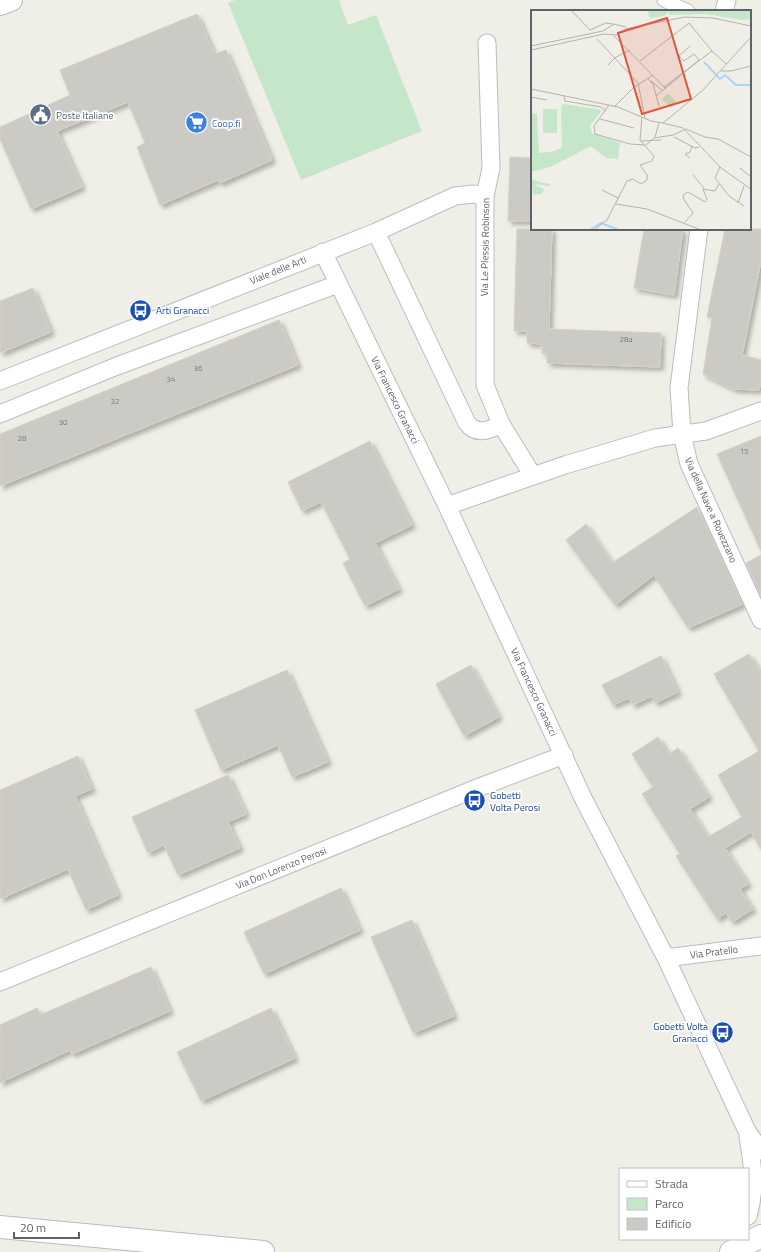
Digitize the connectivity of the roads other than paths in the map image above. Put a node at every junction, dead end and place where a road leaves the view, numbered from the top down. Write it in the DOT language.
graph roads {
  1 [pos="11,0"];
  2 [pos="664,0"];
  3 [pos="727,0"];
  4 [pos="0,4"];
  5 [pos="686,10"];
  6 [pos="724,10"];
  7 [pos="487,43"];
  8 [pos="486,196"];
  9 [pos="699,230"];
  10 [pos="376,232"];
  11 [pos="323,252"];
  12 [pos="338,284"];
  13 [pos="72,354"];
  14 [pos="82,379"];
  15 [pos="0,381"];
  16 [pos="761,411"];
  17 [pos="0,414"];
  18 [pos="501,424"];
  19 [pos="682,434"];
  20 [pos="533,476"];
  21 [pos="447,506"];
  22 [pos="761,620"];
  23 [pos="564,755"];
  24 [pos="761,946"];
  25 [pos="666,958"];
  26 [pos="0,982"];
  27 [pos="747,1131"];
  28 [pos="761,1151"];
  29 [pos="749,1212"];
  30 [pos="0,1227"];
  31 [pos="761,1236"];
  32 [pos="736,1246"];
  33 [pos="263,1252"];
  1 -- 4 [label="main road"];
  2 -- 5 [label="street"];
  3 -- 6 [label="street"];
  7 -- 8 [label="street, Via Le Plessis Robinson"];
  8 -- 10 [label="street, Viale delle Arti"];
  8 -- 18 [label="street, Via Le Plessis Robinson"];
  9 -- 19 [label="street, Via della Nave a Rovezzano"];
  10 -- 11 [label="street, Viale delle Arti"];
  10 -- 18 [label="street"];
  11 -- 12 [label="street, Via Francesco Granacci"];
  11 -- 13 [label="street, Viale delle Arti"];
  12 -- 14 [label="street"];
  12 -- 21 [label="street, Via Francesco Granacci"];
  13 -- 14 [label="street"];
  13 -- 15 [label="street, Viale delle Arti"];
  14 -- 17 [label="street"];
  16 -- 19 [label="street"];
  18 -- 20 [label="street, Via Le Plessis Robinson"];
  19 -- 20 [label="street"];
  19 -- 22 [label="street, Via della Nave a Rovezzano"];
  20 -- 21 [label="street"];
  21 -- 23 [label="street, Via Francesco Granacci"];
  23 -- 25 [label="street, Via Francesco Granacci"];
  23 -- 26 [label="street, Via Don Lorenzo Perosi"];
  24 -- 25 [label="street, Via Pratello"];
  25 -- 27 [label="street, Via Francesco Granacci"];
  27 -- 28 [label="street, Via Francesco Granacci"];
  27 -- 29 [label="street, Via Francesco Granacci"];
  30 -- 33 [label="main road"];
  31 -- 32 [label="main road"];
}
